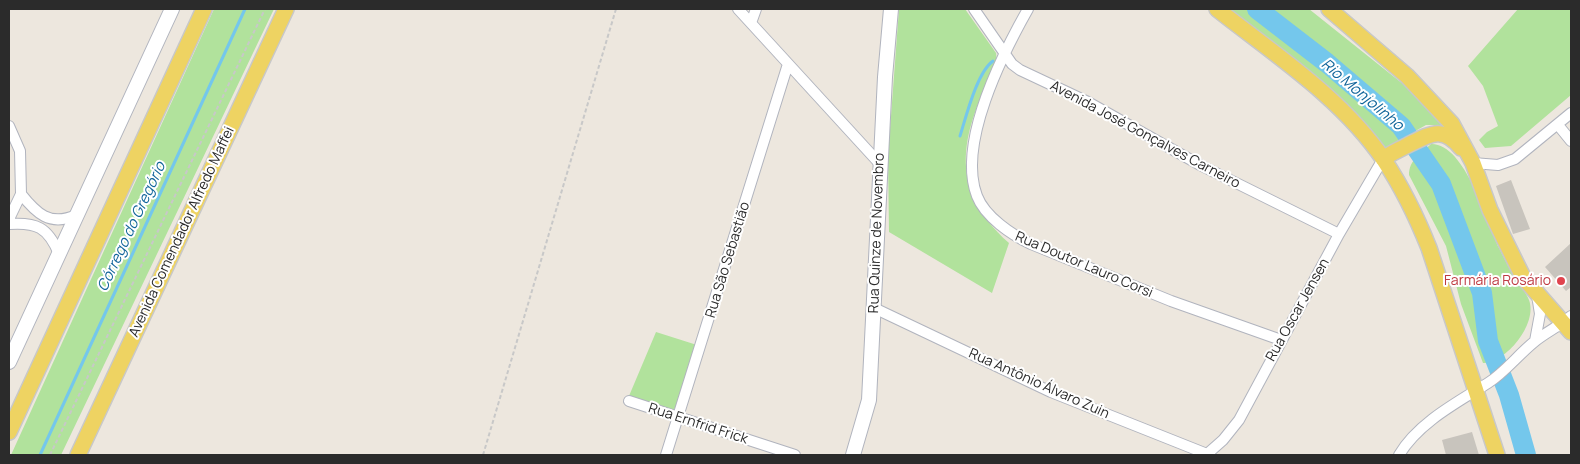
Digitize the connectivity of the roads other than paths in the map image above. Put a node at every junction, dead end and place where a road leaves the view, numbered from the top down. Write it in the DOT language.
graph roads {
  1 [pos="172,9"];
  2 [pos="204,9"];
  3 [pos="286,9"];
  4 [pos="738,9"];
  5 [pos="756,9"];
  6 [pos="891,9"];
  7 [pos="974,9"];
  8 [pos="1028,9"];
  9 [pos="1217,9"];
  10 [pos="1329,9"];
  11 [pos="751,23"];
  12 [pos="1004,52"];
  13 [pos="788,64"];
  14 [pos="1571,113"];
  15 [pos="1558,125"];
  16 [pos="9,126"];
  17 [pos="1571,141"];
  18 [pos="1403,148"];
  19 [pos="1383,159"];
  20 [pos="1473,163"];
  21 [pos="880,164"];
  22 [pos="1396,181"];
  23 [pos="21,194"];
  24 [pos="76,215"];
  25 [pos="9,220"];
  26 [pos="9,224"];
  27 [pos="1339,234"];
  28 [pos="59,254"];
  29 [pos="1536,293"];
  30 [pos="874,308"];
  31 [pos="1568,324"];
  32 [pos="1280,340"];
  33 [pos="1535,341"];
  34 [pos="9,362"];
  35 [pos="1482,386"];
  36 [pos="629,401"];
  37 [pos="679,416"];
  38 [pos="9,432"];
  39 [pos="78,455"];
  40 [pos="666,455"];
  41 [pos="796,455"];
  42 [pos="853,455"];
  43 [pos="1207,455"];
  44 [pos="1399,455"];
  45 [pos="1497,455"];
  1 -- 24 [label="main road"];
  2 -- 38 [label="main road"];
  3 -- 39 [label="main road, Avenida Comendador Alfredo Maffei"];
  4 -- 11 [label="street"];
  5 -- 11 [label="street"];
  6 -- 21 [label="main road, Rua Quinze de Novembro"];
  7 -- 12 [label="street, Avenida José Gonçalves Carneiro"];
  8 -- 12 [label="street, Rua Doutor Lauro Corsi"];
  9 -- 19 [label="main road"];
  10 -- 20 [label="main road"];
  11 -- 13 [label="street"];
  12 -- 27 [label="street, Avenida José Gonçalves Carneiro"];
  12 -- 32 [label="street, Rua Doutor Lauro Corsi"];
  13 -- 21 [label="street"];
  13 -- 37 [label="street, Rua São Sebastião"];
  14 -- 15 [label="street"];
  15 -- 17 [label="street"];
  15 -- 20 [label="street"];
  16 -- 23 [label="street"];
  18 -- 19 [label="main road"];
  18 -- 20 [label="main road"];
  18 -- 22 [label="main road"];
  19 -- 22 [label="main road"];
  19 -- 27 [label="street, Rua Oscar Jensen"];
  20 -- 29 [label="main road"];
  21 -- 30 [label="main road, Rua Quinze de Novembro"];
  22 -- 35 [label="main road"];
  23 -- 24 [label="street"];
  23 -- 25 [label="street"];
  24 -- 28 [label="main road"];
  26 -- 28 [label="street"];
  27 -- 32 [label="street, Rua Oscar Jensen"];
  28 -- 34 [label="main road"];
  29 -- 31 [label="main road"];
  29 -- 33 [label="street"];
  30 -- 42 [label="main road, Rua Quinze de Novembro"];
  30 -- 43 [label="street, Rua Antônio Álvaro Zuin"];
  31 -- 33 [label="street"];
  32 -- 43 [label="street, Rua Oscar Jensen"];
  33 -- 35 [label="street"];
  35 -- 44 [label="street"];
  35 -- 45 [label="main road"];
  36 -- 37 [label="street, Rua Ernfrid Frick"];
  37 -- 40 [label="street, Rua São Sebastião"];
  37 -- 41 [label="street, Rua Ernfrid Frick"];
}
